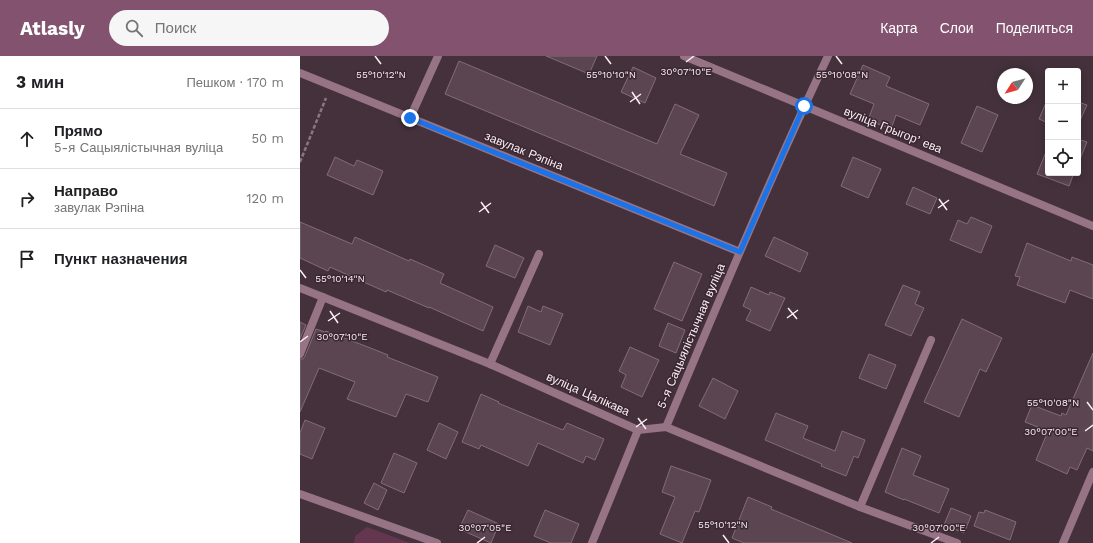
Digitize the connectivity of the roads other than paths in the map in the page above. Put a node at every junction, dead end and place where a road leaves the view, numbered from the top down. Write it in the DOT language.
graph roads {
  1 [pos="438,56"];
  2 [pos="684,56"];
  3 [pos="828,56"];
  4 [pos="300,73"];
  5 [pos="804,106"];
  6 [pos="410,118"];
  7 [pos="1093,226"];
  8 [pos="740,252"];
  9 [pos="539,254"];
  10 [pos="300,288"];
  11 [pos="323,297"];
  12 [pos="931,340"];
  13 [pos="300,354"];
  14 [pos="490,364"];
  15 [pos="666,427"];
  16 [pos="638,430"];
  17 [pos="1093,472"];
  18 [pos="300,494"];
  19 [pos="860,507"];
  20 [pos="437,543"];
  21 [pos="592,543"];
  22 [pos="958,543"];
  23 [pos="1063,543"];
  1 -- 6 [label="street"];
  2 -- 5 [label="street, вуліца Грыгорʼева"];
  3 -- 5 [label="street, 5-я Сацыялістычная вуліца"];
  4 -- 6 [label="street, завулак Рэпіна"];
  5 -- 7 [label="street, вуліца Грыгорʼева"];
  5 -- 8 [label="street, 5-я Сацыялістычная вуліца"];
  6 -- 8 [label="street, завулак Рэпіна"];
  8 -- 15 [label="street, 5-я Сацыялістычная вуліца"];
  9 -- 14 [label="street"];
  10 -- 11 [label="street, вуліца Цалікава"];
  11 -- 13 [label="street"];
  11 -- 14 [label="street, вуліца Цалікава"];
  12 -- 19 [label="street"];
  14 -- 16 [label="street, вуліца Цалікава"];
  15 -- 16 [label="street, вуліца Цалікава"];
  15 -- 19 [label="street, вуліца Цалікава"];
  16 -- 21 [label="street"];
  17 -- 23 [label="street"];
  18 -- 20 [label="street"];
  19 -- 22 [label="street, вуліца Цалікава"];
}
